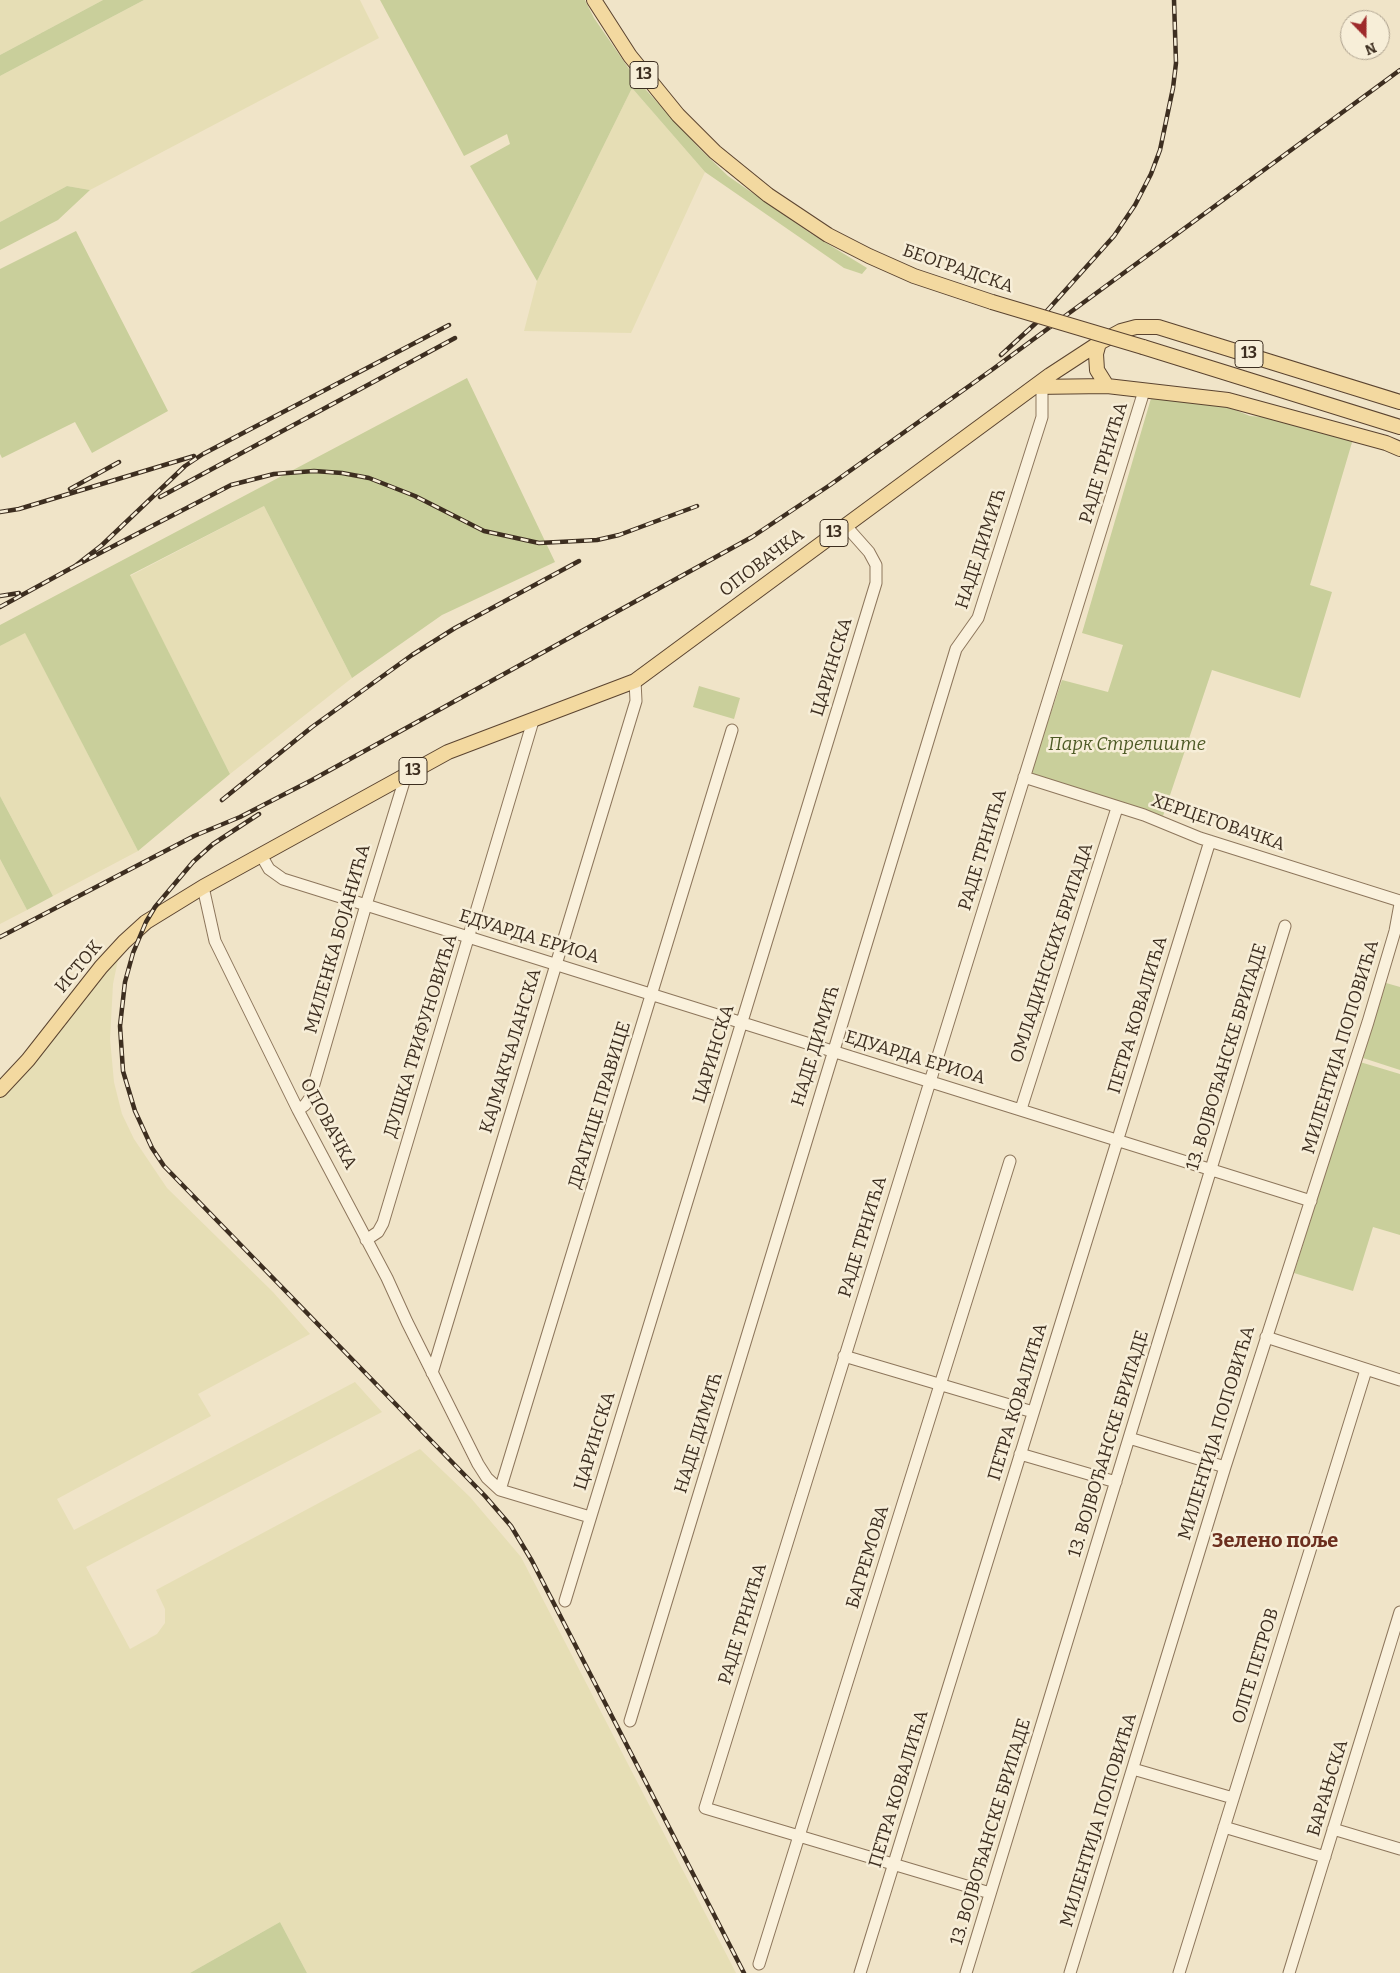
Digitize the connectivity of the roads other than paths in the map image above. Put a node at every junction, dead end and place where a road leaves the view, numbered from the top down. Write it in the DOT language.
graph roads {
  1 [pos="594,0"];
  2 [pos="1099,343"];
  3 [pos="1107,386"];
  4 [pos="1038,387"];
  5 [pos="1144,391"];
  6 [pos="1400,402"];
  7 [pos="1400,428"];
  8 [pos="1400,449"];
  9 [pos="845,525"];
  10 [pos="635,681"];
  11 [pos="533,721"];
  12 [pos="732,730"];
  13 [pos="406,775"];
  14 [pos="1024,777"];
  15 [pos="1117,808"];
  16 [pos="1210,841"];
  17 [pos="261,855"];
  18 [pos="204,887"];
  19 [pos="1400,902"];
  20 [pos="366,904"];
  21 [pos="1285,926"];
  22 [pos="469,938"];
  23 [pos="556,964"];
  24 [pos="652,994"];
  25 [pos="742,1022"];
  26 [pos="833,1051"];
  27 [pos="930,1081"];
  28 [pos="0,1090"];
  29 [pos="298,1110"];
  30 [pos="1021,1110"];
  31 [pos="1117,1140"];
  32 [pos="1010,1161"];
  33 [pos="1211,1169"];
  34 [pos="1311,1201"];
  35 [pos="366,1240"];
  36 [pos="1266,1337"];
  37 [pos="844,1356"];
  38 [pos="1366,1370"];
  39 [pos="432,1373"];
  40 [pos="1400,1380"];
  41 [pos="940,1385"];
  42 [pos="1033,1412"];
  43 [pos="1129,1438"];
  44 [pos="1020,1454"];
  45 [pos="1225,1467"];
  46 [pos="1116,1482"];
  47 [pos="500,1490"];
  48 [pos="590,1517"];
  49 [pos="565,1601"];
  50 [pos="1400,1612"];
  51 [pos="630,1721"];
  52 [pos="1133,1769"];
  53 [pos="1233,1798"];
  54 [pos="1224,1827"];
  55 [pos="1333,1829"];
  56 [pos="799,1836"];
  57 [pos="1400,1849"];
  58 [pos="1325,1857"];
  59 [pos="894,1864"];
  60 [pos="990,1893"];
  61 [pos="759,1964"];
  62 [pos="860,1973"];
  63 [pos="966,1973"];
  64 [pos="1070,1973"];
  65 [pos="1179,1973"];
  66 [pos="1289,1973"];
  1 -- 7 [label="main road, БЕОГРАДСКА / 13, bridge"];
  2 -- 3 [label="main road"];
  2 -- 4 [label="main road, 13"];
  2 -- 6 [label="main road, 13"];
  3 -- 4 [label="main road"];
  3 -- 5 [label="main road"];
  4 -- 9 [label="main road, ОПОВАЧКА / 13"];
  4 -- 26 [label="street, НАДЕ ДИМИЋ"];
  5 -- 8 [label="main road"];
  5 -- 14 [label="street, РАДЕ ТРНИЋА"];
  9 -- 10 [label="main road, ОПОВАЧКА / 13"];
  9 -- 25 [label="street, ЦАРИНСКА"];
  10 -- 11 [label="main road, 13"];
  10 -- 23 [label="street, КАЈМАКЧАЛАНСКА"];
  11 -- 13 [label="main road, 13"];
  11 -- 22 [label="street, ДУШКА ТРИФУНОВИЋА"];
  12 -- 24 [label="street, ДРАГИЦЕ ПРАВИЦЕ"];
  13 -- 17 [label="main road, 13"];
  13 -- 20 [label="street, МИЛЕНКА БОЈАНИЋА"];
  14 -- 15 [label="street, ХЕРЦЕГОВАЧКА"];
  14 -- 27 [label="street, РАДЕ ТРНИЋА"];
  15 -- 16 [label="street, ХЕРЦЕГОВАЧКА"];
  15 -- 30 [label="street, ОМЛАДИНСКИХ БРИГАДА"];
  16 -- 19 [label="street, ХЕРЦЕГОВАЧКА"];
  16 -- 31 [label="street, ПЕТРА КОВАЛИЋА"];
  17 -- 18 [label="main road, 13"];
  17 -- 20 [label="street, ЕДУАРДА ЕРИОА"];
  18 -- 28 [label="main road, ИСТОК / 13"];
  18 -- 29 [label="street, ОПОВАЧКА"];
  19 -- 34 [label="street, МИЛЕНТИЈА ПОПОВИЋА"];
  20 -- 22 [label="street, ЕДУАРДА ЕРИОА"];
  20 -- 29 [label="street, МИЛЕНКА БОЈАНИЋА"];
  21 -- 33 [label="street, 13. ВОЈВОЂАНСКЕ БРИГАДЕ"];
  22 -- 23 [label="street, ЕДУАРДА ЕРИОА"];
  22 -- 35 [label="street, ДУШКА ТРИФУНОВИЋА"];
  23 -- 24 [label="street, ЕДУАРДА ЕРИОА"];
  23 -- 39 [label="street, КАЈМАКЧАЛАНСКА"];
  24 -- 25 [label="street, ЕДУАРДА ЕРИОА"];
  24 -- 47 [label="street, ДРАГИЦЕ ПРАВИЦЕ"];
  25 -- 26 [label="street, ЕДУАРДА ЕРИОА"];
  25 -- 48 [label="street, ЦАРИНСКА"];
  26 -- 27 [label="street, ЕДУАРДА ЕРИОА"];
  26 -- 51 [label="street, НАДЕ ДИМИЋ"];
  27 -- 30 [label="street, ЕДУАРДА ЕРИОА"];
  27 -- 37 [label="street, РАДЕ ТРНИЋА"];
  29 -- 35 [label="street, ОПОВАЧКА"];
  30 -- 31 [label="street, ЕДУАРДА ЕРИОА"];
  31 -- 33 [label="street, ЕДУАРДА ЕРИОА"];
  31 -- 42 [label="street, ПЕТРА КОВАЛИЋА"];
  32 -- 41 [label="street, БАГРЕМОВА"];
  33 -- 34 [label="street, ЕДУАРДА ЕРИОА"];
  33 -- 43 [label="street, 13. ВОЈВОЂАНСКЕ БРИГАДЕ"];
  34 -- 36 [label="street, МИЛЕНТИЈА ПОПОВИЋА"];
  35 -- 39 [label="street, ОПОВАЧКА"];
  36 -- 38 [label="street"];
  36 -- 45 [label="street, МИЛЕНТИЈА ПОПОВИЋА"];
  37 -- 41 [label="street"];
  37 -- 56 [label="street, РАДЕ ТРНИЋА"];
  38 -- 40 [label="street"];
  38 -- 53 [label="street, ОЛГЕ ПЕТРОВ"];
  39 -- 47 [label="street, ОПОВАЧКА"];
  41 -- 42 [label="street"];
  41 -- 56 [label="street, БАГРЕМОВА"];
  42 -- 44 [label="street, ПЕТРА КОВАЛИЋА"];
  43 -- 45 [label="street"];
  43 -- 46 [label="street, 13. ВОЈВОЂАНСКЕ БРИГАДЕ"];
  44 -- 46 [label="street"];
  44 -- 59 [label="street, ПЕТРА КОВАЛИЋА"];
  45 -- 52 [label="street, МИЛЕНТИЈА ПОПОВИЋА"];
  46 -- 60 [label="street, 13. ВОЈВОЂАНСКЕ БРИГАДЕ"];
  47 -- 48 [label="street"];
  48 -- 49 [label="street, ЦАРИНСКА"];
  50 -- 55 [label="street, БАРАЊСКА"];
  52 -- 53 [label="street"];
  52 -- 64 [label="street, МИЛЕНТИЈА ПОПОВИЋА"];
  53 -- 54 [label="street, ОЛГЕ ПЕТРОВ"];
  54 -- 58 [label="street"];
  54 -- 65 [label="street, ОЛГЕ ПЕТРОВ"];
  55 -- 57 [label="street"];
  55 -- 58 [label="street, БАРАЊСКА"];
  56 -- 59 [label="street, РАДЕ ТРНИЋА"];
  56 -- 61 [label="street, БАГРЕМОВА"];
  58 -- 66 [label="street, БАРАЊСКА"];
  59 -- 60 [label="street, РАДЕ ТРНИЋА"];
  59 -- 62 [label="street, ПЕТРА КОВАЛИЋА"];
  60 -- 63 [label="street, 13. ВОЈВОЂАНСКЕ БРИГАДЕ"];
}
